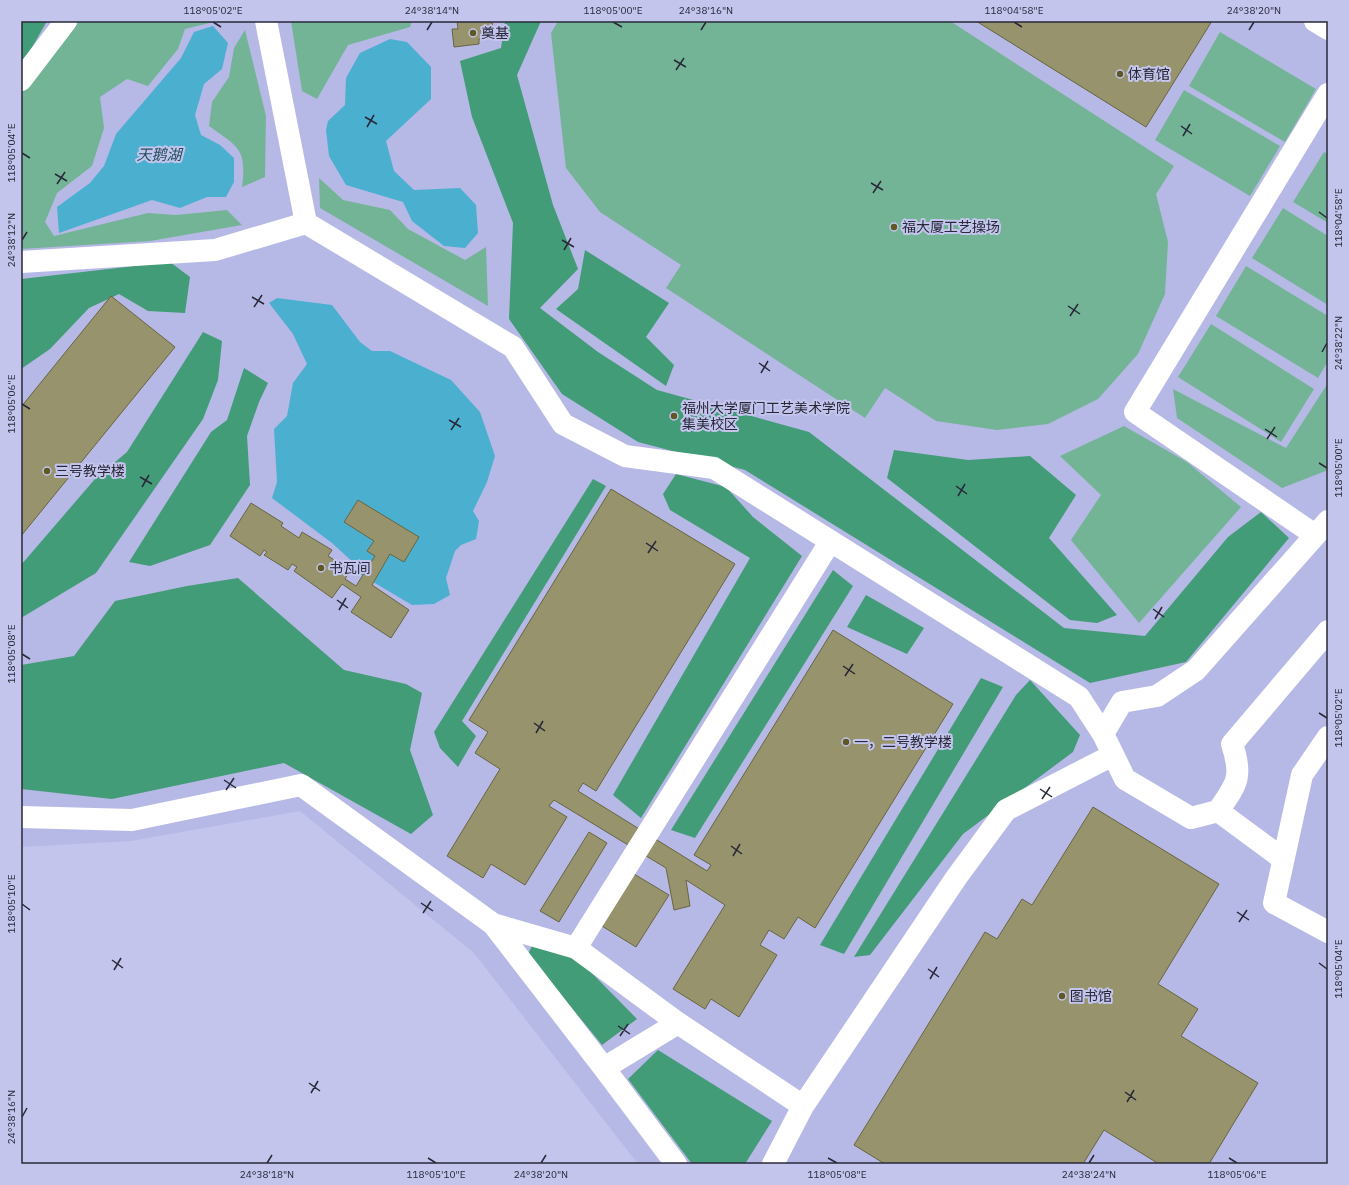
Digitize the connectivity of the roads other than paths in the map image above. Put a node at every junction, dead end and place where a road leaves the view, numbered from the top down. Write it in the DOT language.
graph roads {
  1 [pos="66,21"];
  2 [pos="266,21"];
  3 [pos="1315,21"];
  4 [pos="1328,29"];
  5 [pos="21,80"];
  6 [pos="1328,94"];
  7 [pos="306,223"];
  8 [pos="21,262"];
  9 [pos="1322,528"];
  10 [pos="830,542"];
  11 [pos="1328,631"];
  12 [pos="1103,734"];
  13 [pos="1328,737"];
  14 [pos="1113,755"];
  15 [pos="1218,811"];
  16 [pos="21,817"];
  17 [pos="1284,859"];
  18 [pos="493,924"];
  19 [pos="1328,932"];
  20 [pos="576,948"];
  21 [pos="678,1023"];
  22 [pos="604,1068"];
  23 [pos="803,1106"];
  24 [pos="676,1164"];
  25 [pos="773,1164"];
  1 -- 5 [label="street"];
  2 -- 7 [label="street"];
  3 -- 4 [label="street"];
  6 -- 9 [label="street"];
  7 -- 8 [label="street"];
  7 -- 10 [label="street"];
  9 -- 12 [label="street"];
  10 -- 12 [label="street"];
  10 -- 20 [label="street"];
  11 -- 15 [label="street"];
  12 -- 14 [label="street"];
  13 -- 17 [label="street"];
  14 -- 15 [label="street"];
  14 -- 23 [label="street"];
  15 -- 17 [label="street"];
  16 -- 18 [label="street"];
  17 -- 19 [label="street"];
  18 -- 20 [label="street"];
  18 -- 22 [label="street"];
  20 -- 21 [label="street"];
  21 -- 22 [label="street"];
  21 -- 23 [label="street"];
  22 -- 24 [label="street"];
  23 -- 25 [label="street"];
}
